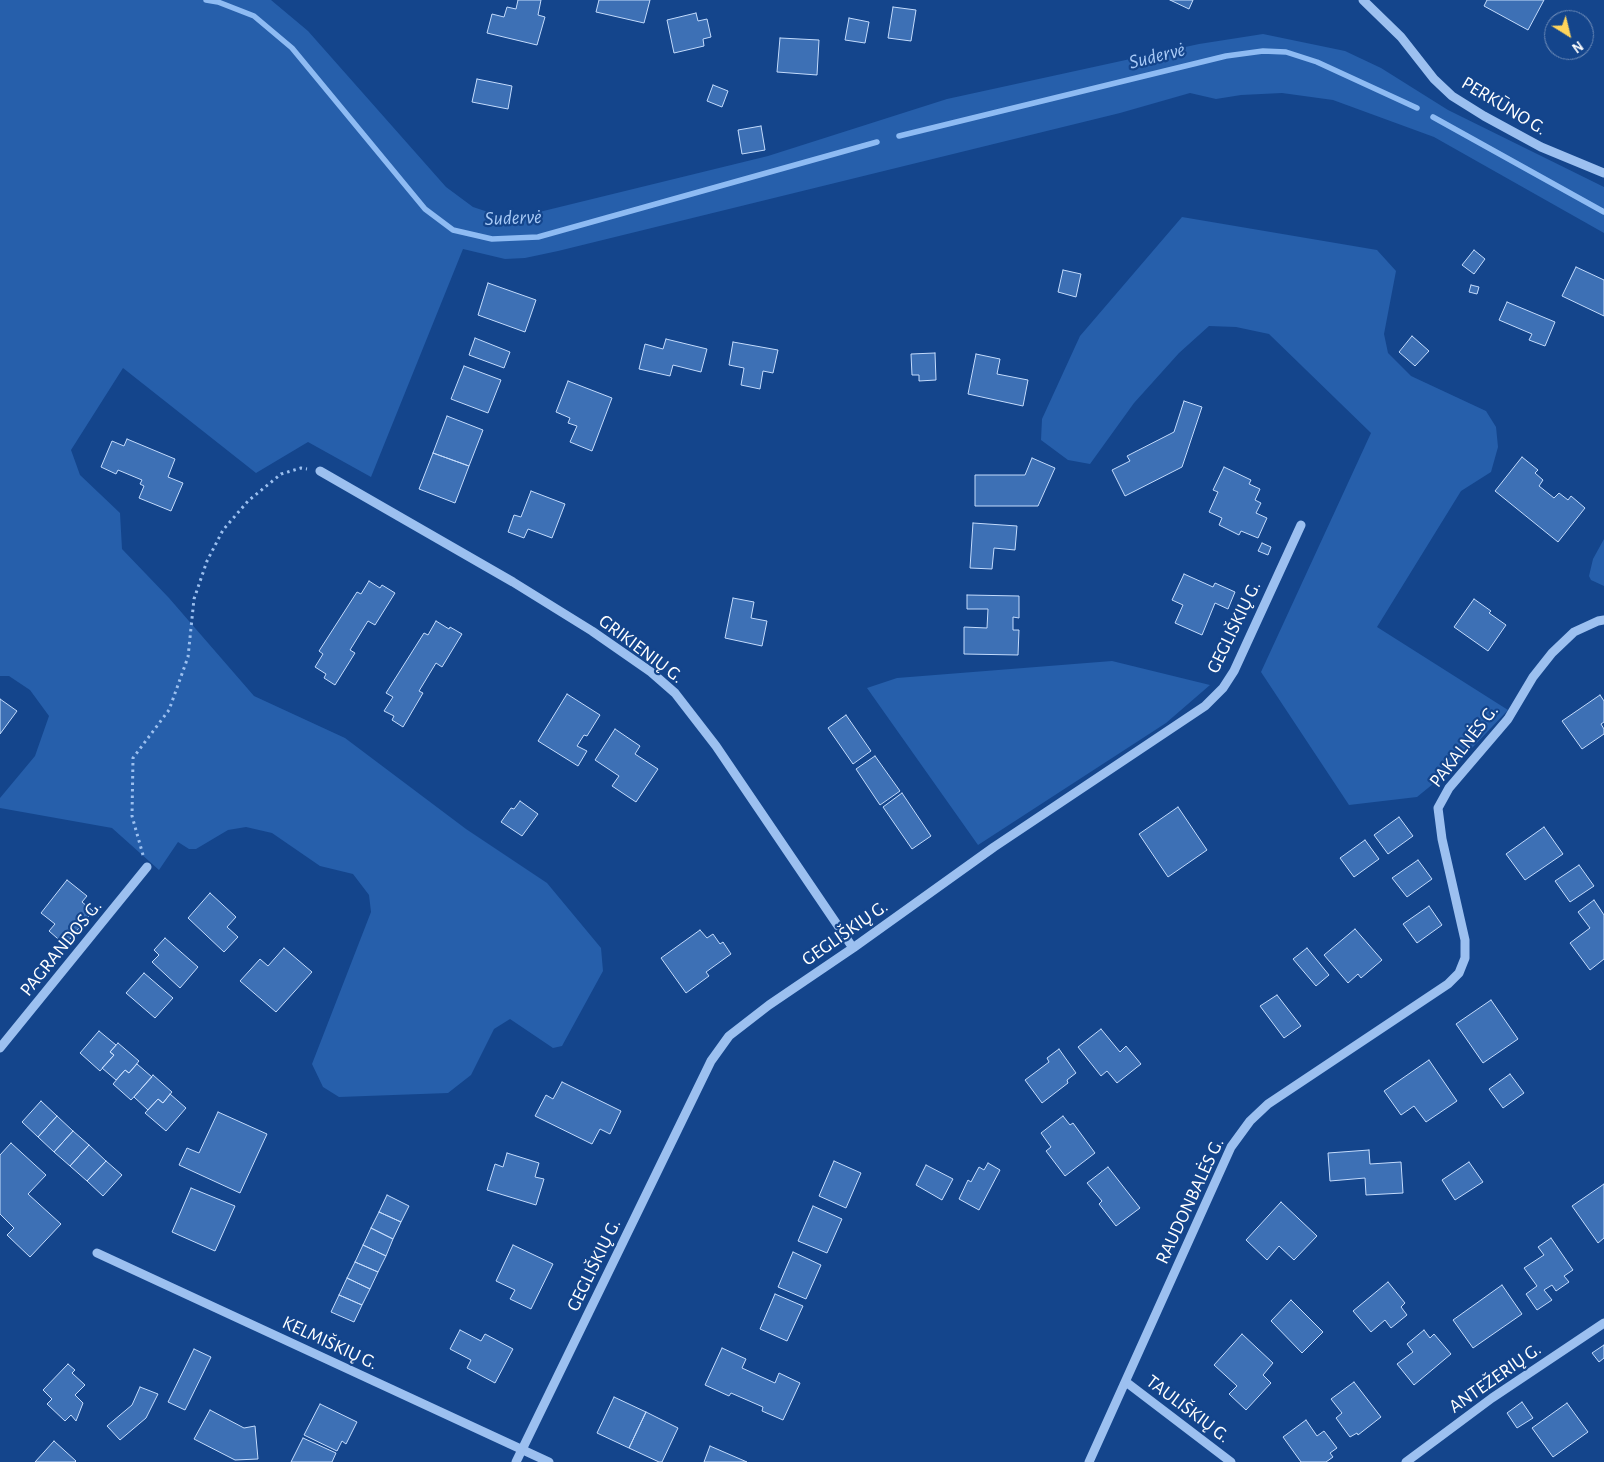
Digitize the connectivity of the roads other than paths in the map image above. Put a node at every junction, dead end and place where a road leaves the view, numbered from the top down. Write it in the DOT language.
graph roads {
  1 [pos="1363,0"];
  2 [pos="1604,173"];
  3 [pos="320,471"];
  4 [pos="1301,525"];
  5 [pos="1604,620"];
  6 [pos="147,868"];
  7 [pos="853,948"];
  8 [pos="1448,984"];
  9 [pos="0,1048"];
  10 [pos="97,1253"];
  11 [pos="1604,1323"];
  12 [pos="1126,1382"];
  13 [pos="522,1450"];
  14 [pos="516,1462"];
  15 [pos="548,1462"];
  16 [pos="1089,1462"];
  17 [pos="1231,1462"];
  18 [pos="1406,1462"];
  1 -- 2 [label="street, PERKŪNO G."];
  3 -- 7 [label="street, GRIKIENIŲ G."];
  4 -- 7 [label="street, GEGLIŠKIŲ G."];
  5 -- 8 [label="street, PAKALNĖS G."];
  6 -- 9 [label="street, PAGRANDOS G."];
  7 -- 13 [label="street, GEGLIŠKIŲ G."];
  8 -- 12 [label="street, RAUDONBALĖS G."];
  10 -- 13 [label="street, KELMIŠKIŲ G."];
  11 -- 18 [label="street, ANTEŽERIŲ G."];
  12 -- 16 [label="street, RAUDONBALĖS G."];
  12 -- 17 [label="street, TAULIŠKIŲ G."];
  13 -- 14 [label="street, GEGLIŠKIŲ G."];
  13 -- 15 [label="street, KELMIŠKIŲ G."];
}
